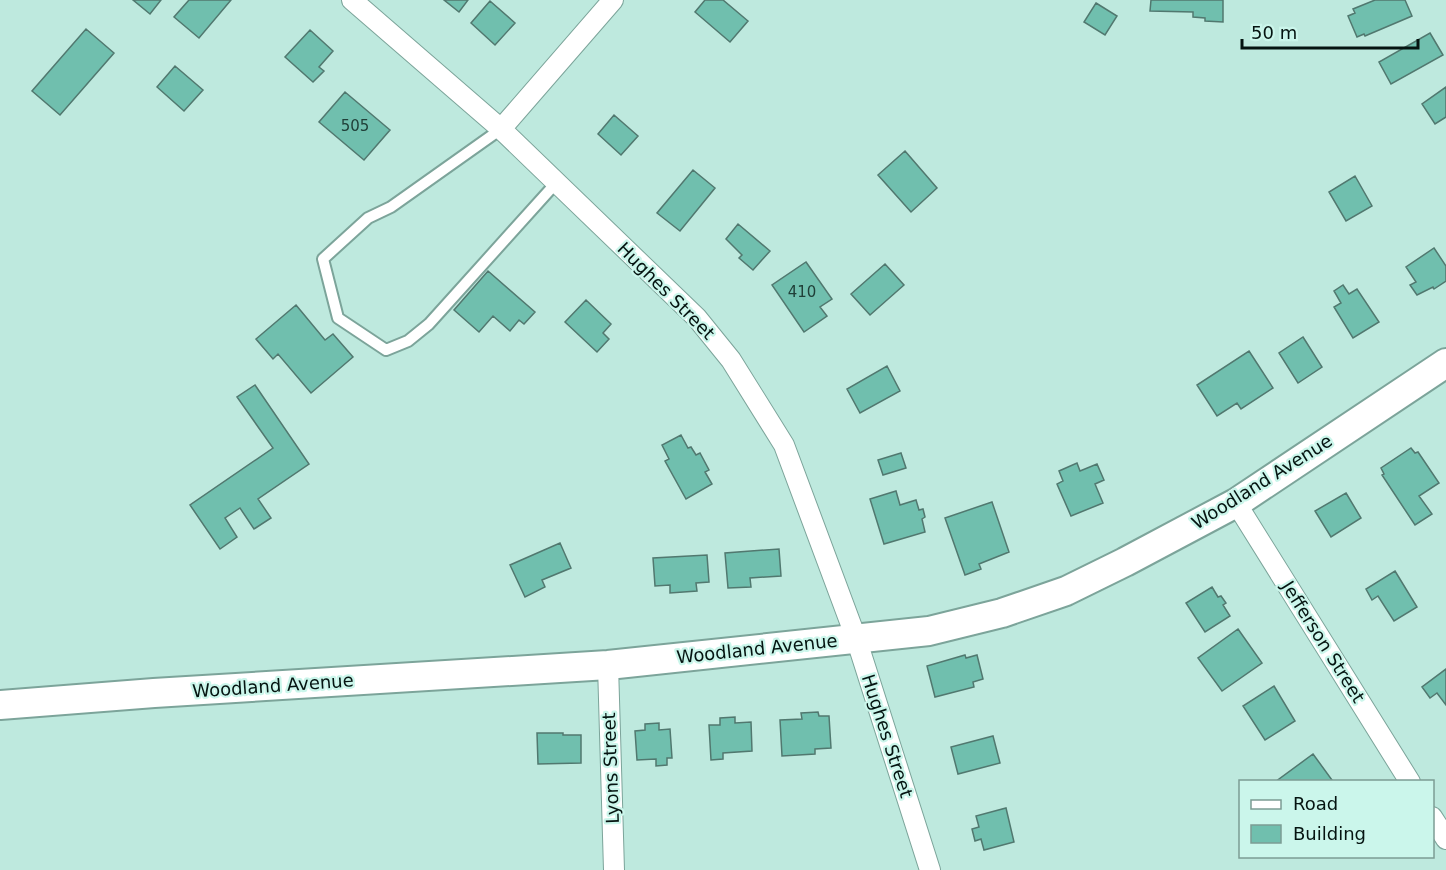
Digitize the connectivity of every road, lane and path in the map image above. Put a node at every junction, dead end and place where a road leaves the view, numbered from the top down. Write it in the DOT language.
graph roads {
  1 [pos="352,0"];
  2 [pos="614,0"];
  3 [pos="501,129"];
  4 [pos="556,183"];
  5 [pos="1446,363"];
  6 [pos="1236,503"];
  7 [pos="856,638"];
  8 [pos="608,665"];
  9 [pos="0,705"];
  10 [pos="1409,780"];
  11 [pos="1434,820"];
  12 [pos="1446,839"];
  13 [pos="614,870"];
  14 [pos="930,870"];
  1 -- 3 [label="street, Hughes Street"];
  2 -- 3 [label="street"];
  3 -- 4 [label="street, Hughes Street"];
  3 -- 4 [label="lane"];
  4 -- 7 [label="street, Hughes Street"];
  5 -- 6 [label="street, Woodland Avenue"];
  6 -- 7 [label="street, Woodland Avenue"];
  6 -- 10 [label="street, Jefferson Street"];
  7 -- 8 [label="street, Woodland Avenue"];
  7 -- 14 [label="street, Hughes Street"];
  8 -- 9 [label="street, Woodland Avenue"];
  8 -- 13 [label="street, Lyons Street"];
  11 -- 12 [label="street"];
}
